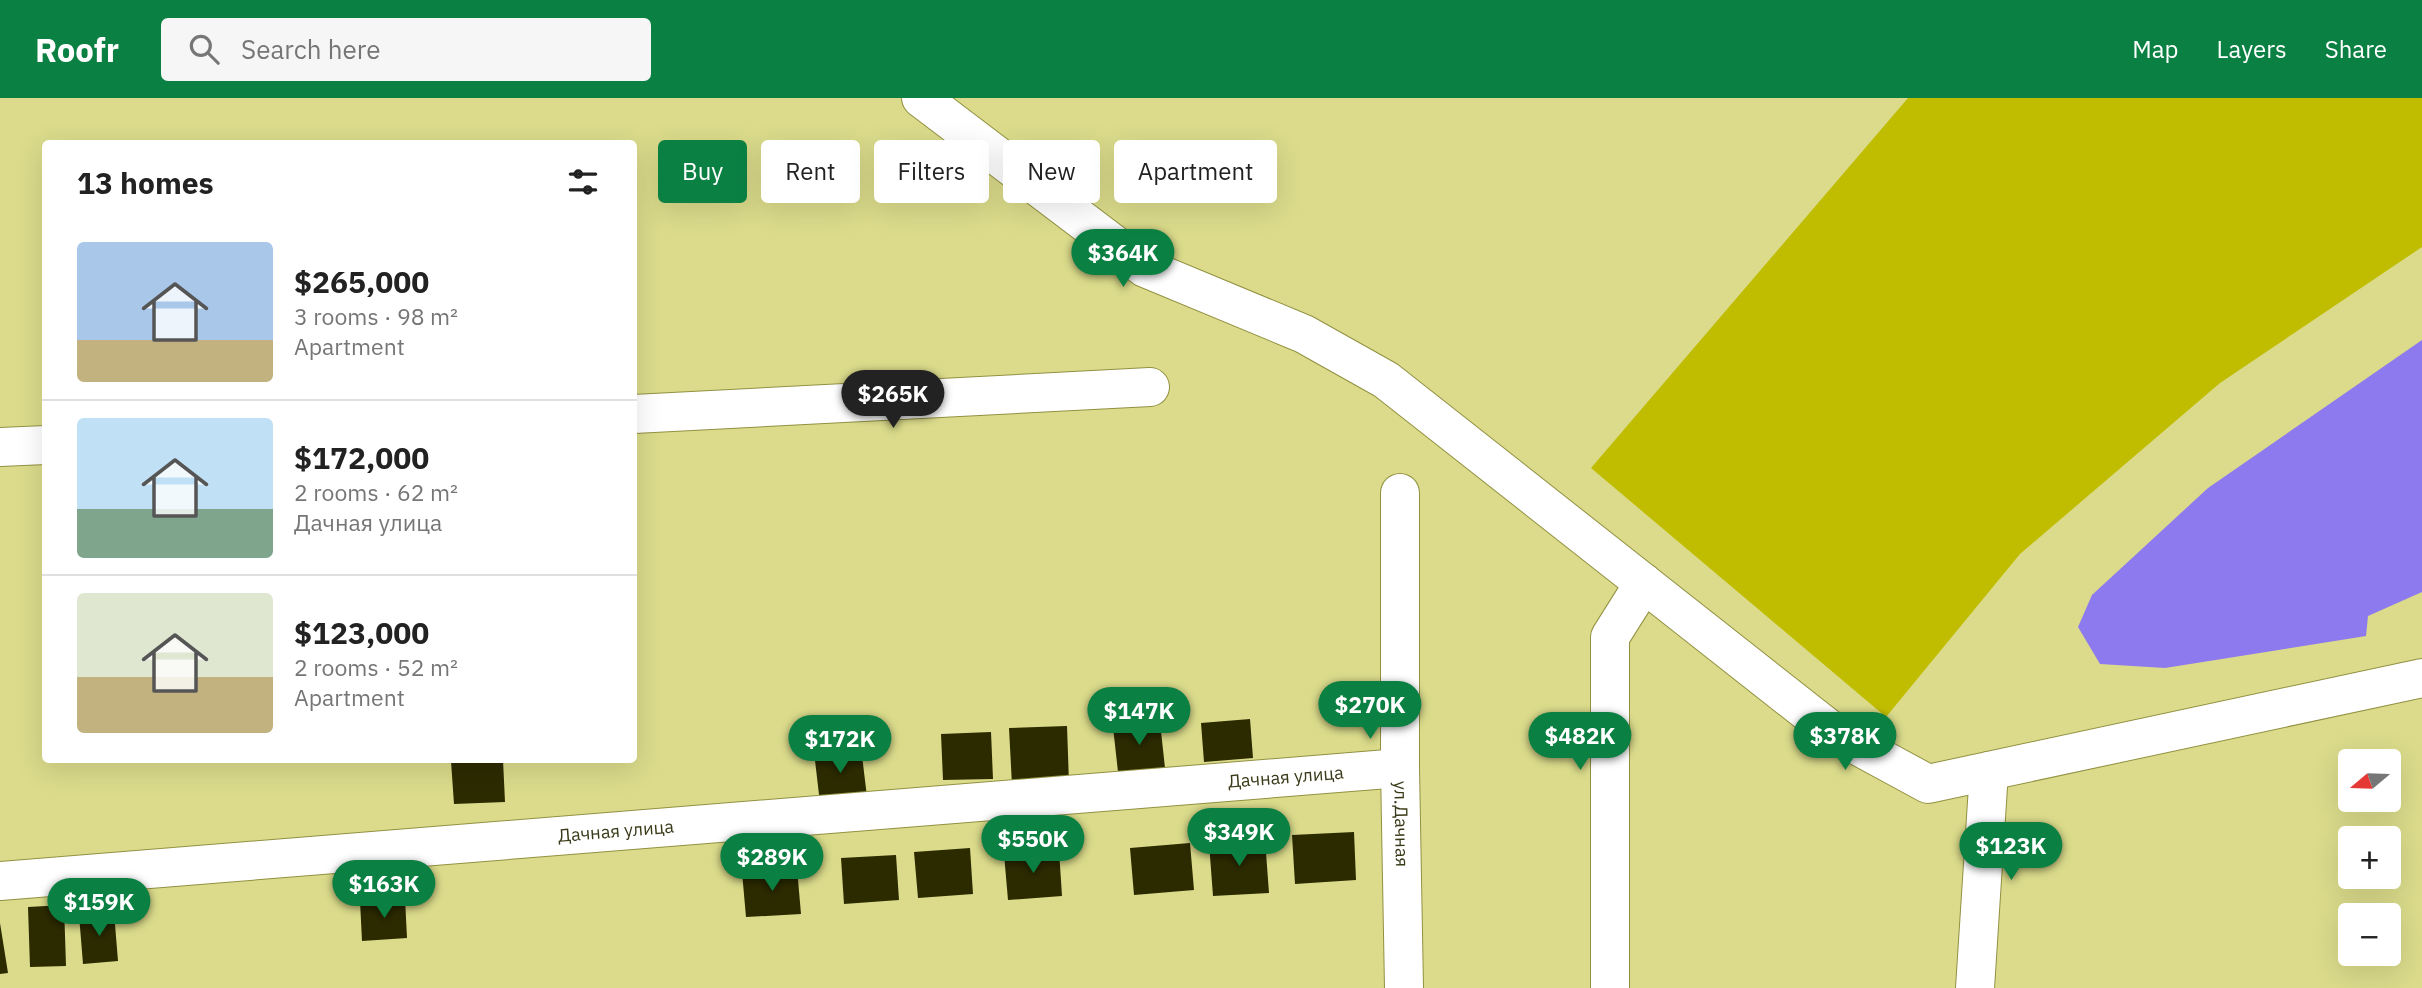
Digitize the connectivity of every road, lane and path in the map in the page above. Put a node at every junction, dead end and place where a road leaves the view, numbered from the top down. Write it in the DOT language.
graph roads {
  1 [pos="921,98"];
  2 [pos="1150,387"];
  3 [pos="637,414"];
  4 [pos="42,445"];
  5 [pos="0,447"];
  6 [pos="1400,493"];
  7 [pos="1644,583"];
  8 [pos="2422,678"];
  9 [pos="1400,768"];
  10 [pos="1989,771"];
  11 [pos="0,881"];
  12 [pos="1404,988"];
  13 [pos="1610,988"];
  14 [pos="1975,988"];
  1 -- 7 [label="street"];
  2 -- 3 [label="street"];
  4 -- 5 [label="street"];
  6 -- 9 [label="street, ул.Дачная"];
  7 -- 10 [label="street"];
  7 -- 13 [label="street"];
  8 -- 10 [label="street"];
  9 -- 11 [label="street, Дачная улица"];
  9 -- 12 [label="street, ул.Дачная"];
  10 -- 14 [label="street"];
}
